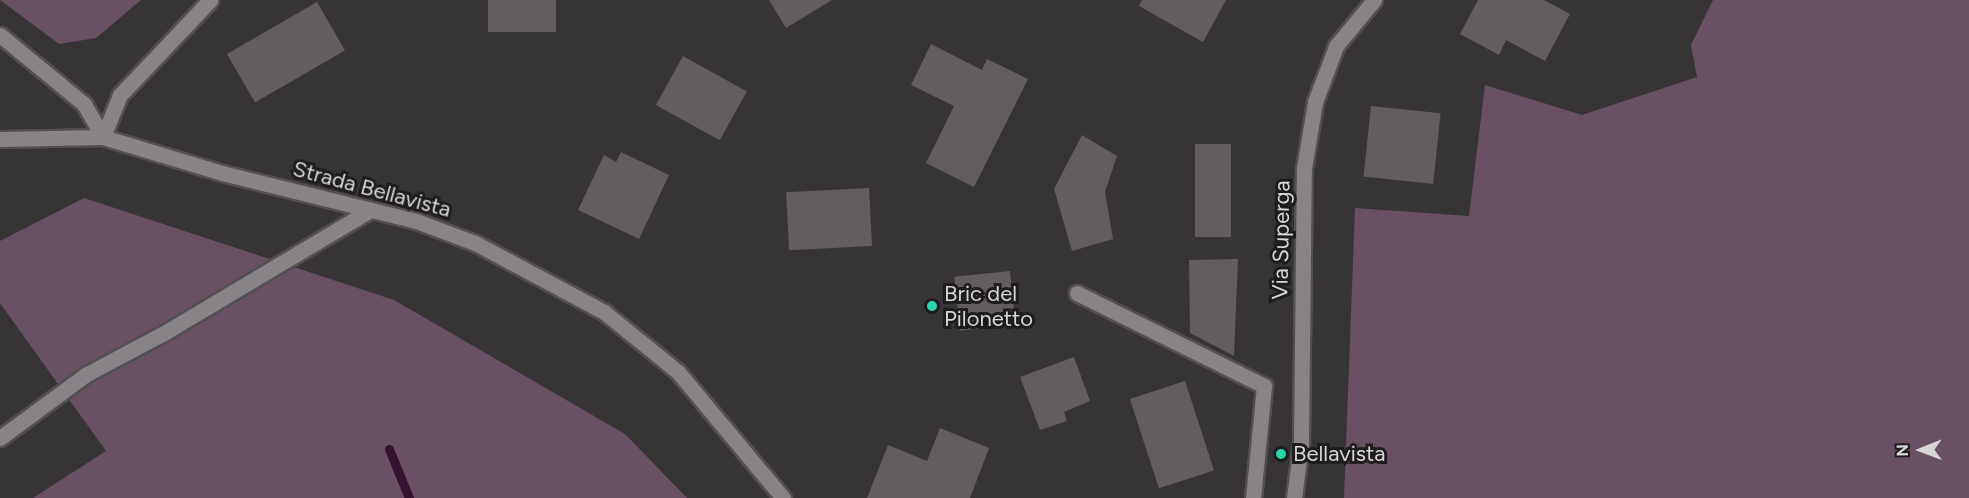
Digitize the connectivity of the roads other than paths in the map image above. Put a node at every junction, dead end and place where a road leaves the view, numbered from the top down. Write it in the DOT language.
graph roads {
  1 [pos="210,0"];
  2 [pos="1374,0"];
  3 [pos="0,35"];
  4 [pos="103,137"];
  5 [pos="0,139"];
  6 [pos="370,210"];
  7 [pos="1077,293"];
  8 [pos="0,438"];
  9 [pos="783,498"];
  10 [pos="1253,498"];
  11 [pos="1294,498"];
  1 -- 4 [label="street"];
  2 -- 11 [label="street, Via Superga"];
  3 -- 4 [label="street"];
  4 -- 5 [label="street, Strada Bellavista"];
  4 -- 6 [label="street, Strada Bellavista"];
  6 -- 8 [label="street"];
  6 -- 9 [label="street, Strada Bellavista"];
  7 -- 10 [label="street"];
}
